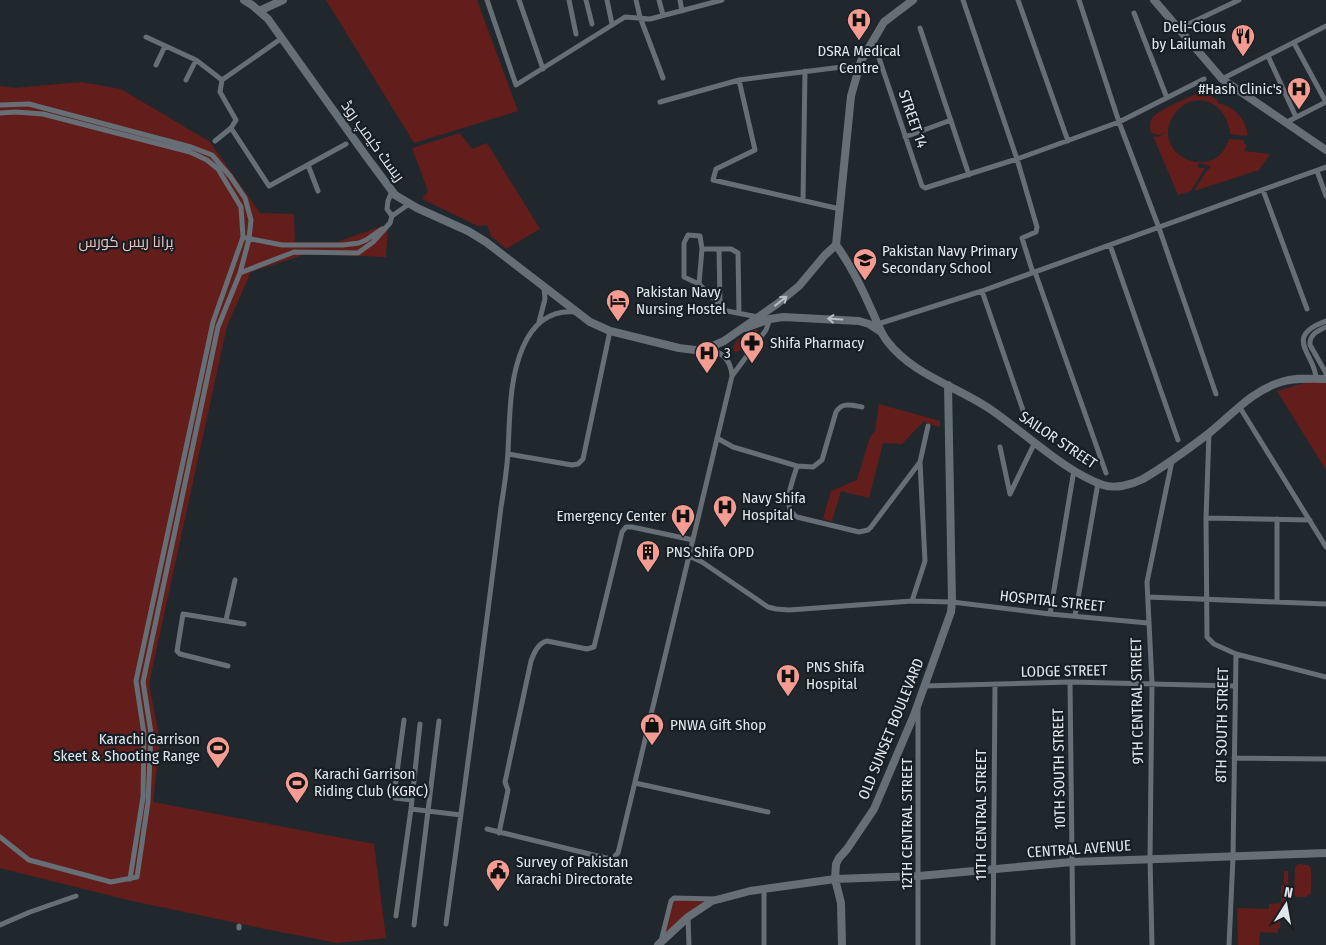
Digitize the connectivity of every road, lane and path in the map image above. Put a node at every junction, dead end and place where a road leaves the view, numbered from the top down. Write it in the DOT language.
graph roads {
  1 [pos="244,0"];
  2 [pos="283,0"];
  3 [pos="487,0"];
  4 [pos="520,0"];
  5 [pos="569,0"];
  6 [pos="586,0"];
  7 [pos="607,0"];
  8 [pos="636,0"];
  9 [pos="659,0"];
  10 [pos="680,0"];
  11 [pos="722,0"];
  12 [pos="913,0"];
  13 [pos="963,0"];
  14 [pos="1018,0"];
  15 [pos="1079,0"];
  16 [pos="1154,0"];
  17 [pos="1239,0"];
  18 [pos="702,3"];
  19 [pos="682,10"];
  20 [pos="260,11"];
  21 [pos="1134,13"];
  22 [pos="663,15"];
  23 [pos="640,17"];
  24 [pos="592,24"];
  25 [pos="612,24"];
  26 [pos="1326,26"];
  27 [pos="920,28"];
  28 [pos="1178,29"];
  29 [pos="576,34"];
  30 [pos="146,37"];
  31 [pos="282,38"];
  32 [pos="1294,42"];
  33 [pos="165,46"];
  34 [pos="1268,56"];
  35 [pos="879,58"];
  36 [pos="196,60"];
  37 [pos="156,64"];
  38 [pos="858,65"];
  39 [pos="543,69"];
  40 [pos="805,71"];
  41 [pos="663,78"];
  42 [pos="1204,79"];
  43 [pos="1222,79"];
  44 [pos="186,80"];
  45 [pos="222,80"];
  46 [pos="739,80"];
  47 [pos="1167,98"];
  48 [pos="660,102"];
  49 [pos="1326,102"];
  50 [pos="0,105"];
  51 [pos="0,113"];
  52 [pos="1296,117"];
  53 [pos="951,120"];
  54 [pos="1119,122"];
  55 [pos="1285,123"];
  56 [pos="231,128"];
  57 [pos="906,137"];
  58 [pos="215,141"];
  59 [pos="1068,141"];
  60 [pos="346,144"];
  61 [pos="1326,150"];
  62 [pos="1017,159"];
  63 [pos="308,165"];
  64 [pos="1326,168"];
  65 [pos="1317,171"];
  66 [pos="969,175"];
  67 [pos="1264,190"];
  68 [pos="318,191"];
  69 [pos="392,191"];
  70 [pos="1326,196"];
  71 [pos="803,200"];
  72 [pos="410,204"];
  73 [pos="840,209"];
  74 [pos="392,216"];
  75 [pos="390,223"];
  76 [pos="1159,228"];
  77 [pos="246,238"];
  78 [pos="836,245"];
  79 [pos="1110,245"];
  80 [pos="702,249"];
  81 [pos="719,249"];
  82 [pos="1034,273"];
  83 [pos="240,274"];
  84 [pos="699,284"];
  85 [pos="544,288"];
  86 [pos="982,291"];
  87 [pos="720,305"];
  88 [pos="1307,309"];
  89 [pos="576,312"];
  90 [pos="739,313"];
  91 [pos="758,316"];
  92 [pos="770,319"];
  93 [pos="1326,321"];
  94 [pos="539,322"];
  95 [pos="878,324"];
  96 [pos="742,329"];
  97 [pos="1325,330"];
  98 [pos="610,331"];
  99 [pos="881,332"];
  100 [pos="706,349"];
  101 [pos="732,376"];
  102 [pos="1316,379"];
  103 [pos="1326,379"];
  104 [pos="948,385"];
  105 [pos="1216,394"];
  106 [pos="1239,406"];
  107 [pos="862,407"];
  108 [pos="1025,416"];
  109 [pos="928,426"];
  110 [pos="1209,433"];
  111 [pos="717,438"];
  112 [pos="1178,440"];
  113 [pos="1035,442"];
  114 [pos="1000,448"];
  115 [pos="508,454"];
  116 [pos="1172,459"];
  117 [pos="920,462"];
  118 [pos="798,466"];
  119 [pos="1074,470"];
  120 [pos="1106,473"];
  121 [pos="1098,483"];
  122 [pos="1206,518"];
  123 [pos="1277,519"];
  124 [pos="1310,520"];
  125 [pos="693,540"];
  126 [pos="1326,547"];
  127 [pos="689,556"];
  128 [pos="234,580"];
  129 [pos="1148,597"];
  130 [pos="1206,600"];
  131 [pos="912,601"];
  132 [pos="952,602"];
  133 [pos="1277,602"];
  134 [pos="1326,604"];
  135 [pos="1050,614"];
  136 [pos="1075,616"];
  137 [pos="226,620"];
  138 [pos="1148,623"];
  139 [pos="244,624"];
  140 [pos="1236,654"];
  141 [pos="228,666"];
  142 [pos="1326,677"];
  143 [pos="1070,682"];
  144 [pos="1152,683"];
  145 [pos="995,685"];
  146 [pos="924,686"];
  147 [pos="1235,686"];
  148 [pos="918,703"];
  149 [pos="404,720"];
  150 [pos="439,721"];
  151 [pos="420,724"];
  152 [pos="1234,758"];
  153 [pos="1326,759"];
  154 [pos="635,783"];
  155 [pos="412,800"];
  156 [pos="411,809"];
  157 [pos="427,810"];
  158 [pos="768,812"];
  159 [pos="461,815"];
  160 [pos="487,829"];
  161 [pos="499,833"];
  162 [pos="0,837"];
  163 [pos="1326,853"];
  164 [pos="1233,857"];
  165 [pos="1150,858"];
  166 [pos="1072,862"];
  167 [pos="993,868"];
  168 [pos="919,876"];
  169 [pos="130,879"];
  170 [pos="835,879"];
  171 [pos="764,889"];
  172 [pos="76,896"];
  173 [pos="716,899"];
  174 [pos="396,916"];
  175 [pos="688,917"];
  176 [pos="446,924"];
  177 [pos="0,925"];
  178 [pos="414,925"];
  179 [pos="659,944"];
  180 [pos="689,945"];
  181 [pos="764,945"];
  182 [pos="842,945"];
  183 [pos="918,945"];
  184 [pos="992,945"];
  185 [pos="1073,945"];
  186 [pos="1152,945"];
  187 [pos="1229,945"];
  1 -- 20 [label="street, ریسٹ کیمپ روڈ"];
  2 -- 20 [label="street"];
  3 -- 39 [label="street"];
  4 -- 39 [label="street"];
  5 -- 29 [label="street"];
  6 -- 24 [label="street"];
  7 -- 25 [label="street"];
  8 -- 23 [label="street"];
  9 -- 22 [label="street"];
  10 -- 19 [label="street"];
  11 -- 18 [label="street"];
  12 -- 73 [label="street"];
  13 -- 62 [label="street"];
  14 -- 59 [label="street"];
  15 -- 54 [label="street"];
  16 -- 28 [label="street"];
  17 -- 28 [label="street"];
  18 -- 19 [label="street"];
  19 -- 22 [label="street"];
  20 -- 31 [label="street, ریسٹ کیمپ روڈ"];
  21 -- 47 [label="street"];
  22 -- 23 [label="street"];
  23 -- 25 [label="street"];
  23 -- 41 [label="street"];
  25 -- 39 [label="street"];
  26 -- 32 [label="street"];
  27 -- 53 [label="street"];
  28 -- 43 [label="street"];
  30 -- 33 [label="street"];
  31 -- 45 [label="street"];
  31 -- 69 [label="street, ریسٹ کیمپ روڈ"];
  32 -- 34 [label="street"];
  32 -- 49 [label="street"];
  33 -- 36 [label="street"];
  33 -- 37 [label="street"];
  34 -- 43 [label="street"];
  34 -- 52 [label="street"];
  35 -- 57 [label="street, STREET 14"];
  36 -- 44 [label="street"];
  36 -- 45 [label="street"];
  38 -- 40 [label="street"];
  40 -- 46 [label="street"];
  40 -- 71 [label="street"];
  42 -- 47 [label="street"];
  43 -- 55 [label="street"];
  45 -- 56 [label="street"];
  46 -- 48 [label="street"];
  46 -- 71 [label="street"];
  47 -- 54 [label="street"];
  49 -- 52 [label="street"];
  50 -- 77 [label="street"];
  51 -- 77 [label="street"];
  52 -- 55 [label="street"];
  53 -- 57 [label="street"];
  53 -- 66 [label="street"];
  54 -- 59 [label="street"];
  54 -- 76 [label="street"];
  55 -- 61 [label="street"];
  56 -- 58 [label="street"];
  56 -- 63 [label="street"];
  57 -- 66 [label="street, STREET 14"];
  59 -- 62 [label="street"];
  60 -- 63 [label="street"];
  62 -- 66 [label="street"];
  62 -- 82 [label="street"];
  63 -- 68 [label="street"];
  64 -- 65 [label="street"];
  65 -- 67 [label="street"];
  65 -- 70 [label="street"];
  67 -- 76 [label="street"];
  67 -- 88 [label="street"];
  69 -- 72 [label="street, ریسٹ کیمپ روڈ"];
  69 -- 74 [label="street"];
  71 -- 73 [label="street"];
  72 -- 74 [label="street"];
  72 -- 85 [label="street, ریسٹ کیمپ روڈ"];
  73 -- 78 [label="street"];
  74 -- 75 [label="street"];
  75 -- 77 [label="street"];
  75 -- 83 [label="street"];
  76 -- 79 [label="street"];
  76 -- 105 [label="street"];
  77 -- 83 [label="street"];
  77 -- 169 [label="street"];
  91 -- 78 [label="street, one-way"];
  78 -- 95 [label="street, SAILOR STREET"];
  79 -- 82 [label="street"];
  79 -- 112 [label="street"];
  80 -- 81 [label="street"];
  80 -- 84 [label="street"];
  80 -- 84 [label="street"];
  81 -- 87 [label="street"];
  81 -- 90 [label="street"];
  82 -- 86 [label="street"];
  82 -- 120 [label="street"];
  83 -- 169 [label="street"];
  84 -- 87 [label="street"];
  85 -- 89 [label="street, ریسٹ کیمپ روڈ"];
  85 -- 94 [label="street"];
  86 -- 95 [label="street"];
  86 -- 108 [label="street"];
  87 -- 90 [label="street"];
  89 -- 94 [label="street"];
  89 -- 98 [label="street, ریسٹ کیمپ روڈ"];
  90 -- 91 [label="street"];
  91 -- 96 [label="street"];
  92 -- 96 [label="street"];
  99 -- 92 [label="street, one-way"];
  92 -- 101 [label="street"];
  93 -- 102 [label="street"];
  94 -- 115 [label="street"];
  95 -- 99 [label="street, SAILOR STREET"];
  96 -- 100 [label="street"];
  97 -- 103 [label="street"];
  98 -- 100 [label="street, ریسٹ کیمپ روڈ"];
  98 -- 115 [label="street"];
  99 -- 104 [label="street, SAILOR STREET"];
  100 -- 101 [label="street"];
  101 -- 111 [label="street"];
  102 -- 103 [label="street, SAILOR STREET"];
  102 -- 106 [label="street, SAILOR STREET"];
  104 -- 113 [label="street, SAILOR STREET"];
  104 -- 132 [label="street, OLD SUNSET BOULEVARD"];
  106 -- 110 [label="street, SAILOR STREET"];
  106 -- 124 [label="street"];
  107 -- 118 [label="street"];
  109 -- 117 [label="street"];
  110 -- 116 [label="street, SAILOR STREET"];
  110 -- 122 [label="street, 8TH SOUTH STREET"];
  111 -- 118 [label="street"];
  111 -- 125 [label="street"];
  113 -- 114 [label="street"];
  113 -- 119 [label="street, SAILOR STREET"];
  115 -- 159 [label="street"];
  116 -- 121 [label="street, SAILOR STREET"];
  116 -- 129 [label="street, 9TH CENTRAL STREET"];
  117 -- 118 [label="street"];
  117 -- 131 [label="street"];
  119 -- 121 [label="street, SAILOR STREET"];
  119 -- 135 [label="street"];
  121 -- 136 [label="street"];
  122 -- 123 [label="street"];
  122 -- 130 [label="street, 8TH SOUTH STREET"];
  123 -- 124 [label="street"];
  123 -- 133 [label="street"];
  124 -- 126 [label="street"];
  125 -- 127 [label="street"];
  125 -- 161 [label="street"];
  127 -- 131 [label="street, HOSPITAL STREET"];
  127 -- 154 [label="street"];
  128 -- 137 [label="street"];
  129 -- 130 [label="street"];
  129 -- 138 [label="street, 9TH CENTRAL STREET"];
  130 -- 133 [label="street"];
  130 -- 140 [label="street, 8TH SOUTH STREET"];
  131 -- 132 [label="street, HOSPITAL STREET"];
  132 -- 135 [label="street, HOSPITAL STREET"];
  132 -- 146 [label="street, OLD SUNSET BOULEVARD"];
  133 -- 134 [label="street"];
  135 -- 136 [label="street, HOSPITAL STREET"];
  136 -- 138 [label="street, HOSPITAL STREET"];
  137 -- 139 [label="street"];
  137 -- 141 [label="street"];
  138 -- 144 [label="street, 9TH CENTRAL STREET"];
  140 -- 142 [label="street"];
  140 -- 147 [label="street, 8TH SOUTH STREET"];
  143 -- 144 [label="street, LODGE STREET"];
  143 -- 145 [label="street, LODGE STREET"];
  143 -- 166 [label="street, 10TH SOUTH STREET"];
  144 -- 147 [label="street, LODGE STREET"];
  144 -- 165 [label="street, 9TH CENTRAL STREET"];
  145 -- 146 [label="street, LODGE STREET"];
  145 -- 167 [label="street, 11TH CENTRAL STREET"];
  146 -- 148 [label="street, OLD SUNSET BOULEVARD"];
  147 -- 152 [label="street, 8TH SOUTH STREET"];
  148 -- 168 [label="street, 12TH CENTRAL STREET"];
  148 -- 170 [label="street, OLD SUNSET BOULEVARD"];
  149 -- 155 [label="street"];
  150 -- 157 [label="street"];
  151 -- 155 [label="street"];
  152 -- 153 [label="street"];
  152 -- 164 [label="street, 8TH SOUTH STREET"];
  154 -- 158 [label="street"];
  154 -- 161 [label="street"];
  155 -- 156 [label="street"];
  156 -- 157 [label="street"];
  156 -- 174 [label="street"];
  157 -- 159 [label="street"];
  157 -- 178 [label="street"];
  159 -- 176 [label="street"];
  160 -- 161 [label="street"];
  162 -- 169 [label="street"];
  163 -- 164 [label="street, CENTRAL AVENUE"];
  164 -- 165 [label="street, CENTRAL AVENUE"];
  164 -- 187 [label="street, 8TH SOUTH STREET"];
  165 -- 166 [label="street, CENTRAL AVENUE"];
  165 -- 186 [label="street, 9TH CENTRAL STREET"];
  166 -- 167 [label="street, CENTRAL AVENUE"];
  166 -- 185 [label="street, 10TH SOUTH STREET"];
  167 -- 168 [label="street, CENTRAL AVENUE"];
  167 -- 184 [label="street, 11TH CENTRAL STREET"];
  168 -- 170 [label="street, CENTRAL AVENUE"];
  168 -- 183 [label="street, 12TH CENTRAL STREET"];
  170 -- 171 [label="street"];
  170 -- 182 [label="street"];
  171 -- 173 [label="street"];
  171 -- 181 [label="street"];
  172 -- 177 [label="street"];
  173 -- 175 [label="street"];
  173 -- 179 [label="street"];
  175 -- 179 [label="street"];
  175 -- 180 [label="street"];
}
